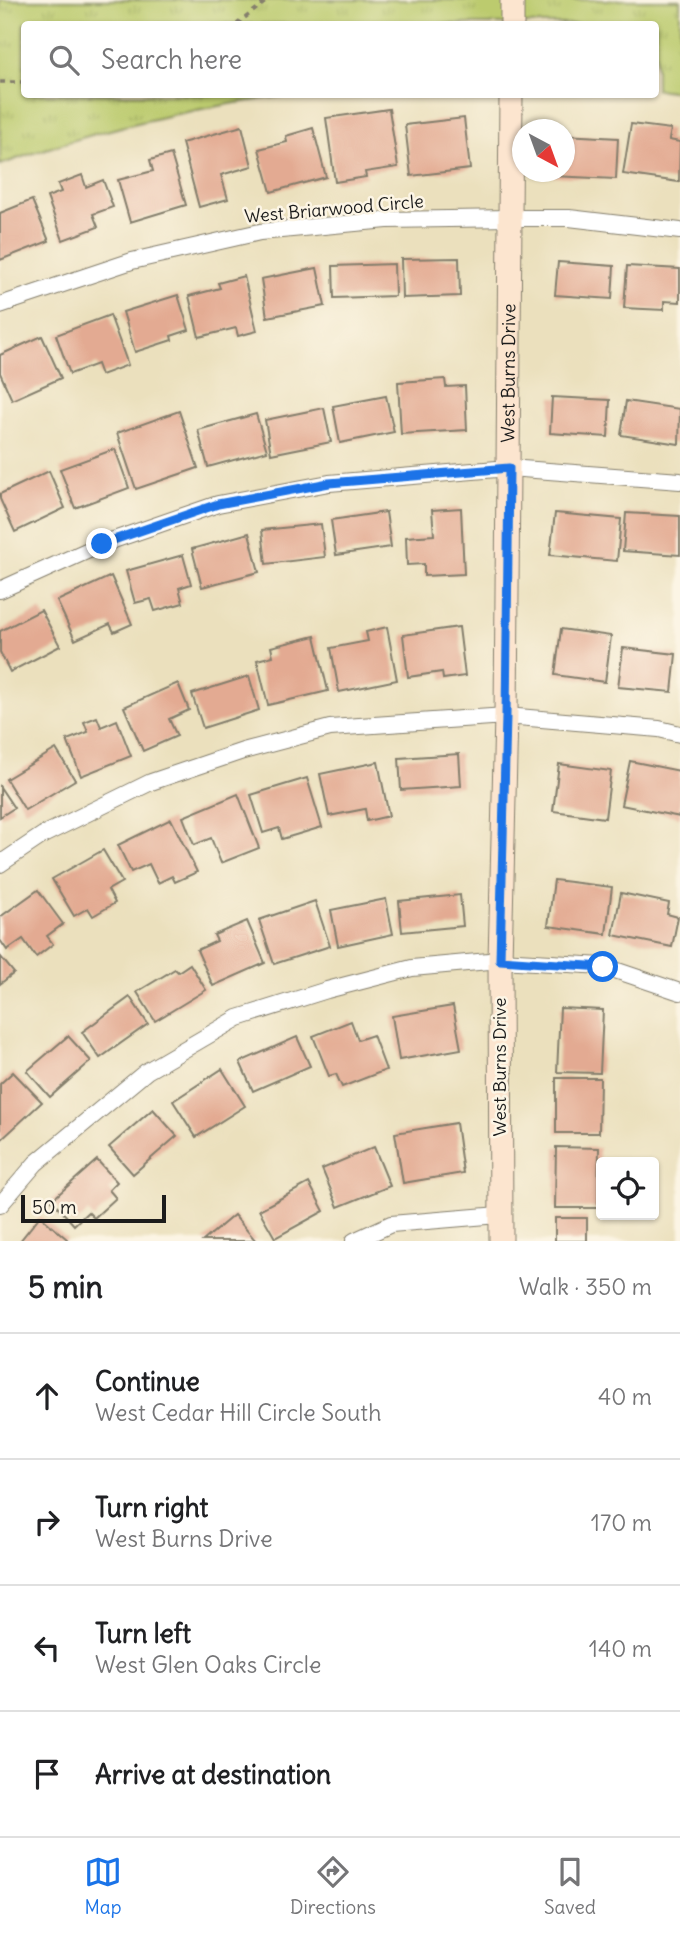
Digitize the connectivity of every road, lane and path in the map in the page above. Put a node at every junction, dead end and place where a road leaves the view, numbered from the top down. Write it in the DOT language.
graph roads {
  1 [pos="268,0"];
  2 [pos="512,0"];
  3 [pos="241,21"];
  4 [pos="512,21"];
  5 [pos="0,82"];
  6 [pos="21,82"];
  7 [pos="511,98"];
  8 [pos="511,218"];
  9 [pos="680,231"];
  10 [pos="0,305"];
  11 [pos="509,468"];
  12 [pos="680,481"];
  13 [pos="0,590"];
  14 [pos="506,716"];
  15 [pos="680,734"];
  16 [pos="0,864"];
  17 [pos="500,960"];
  18 [pos="680,992"];
  19 [pos="0,1205"];
  20 [pos="499,1215"];
  21 [pos="354,1241"];
  22 [pos="500,1241"];
  1 -- 3 [label="path"];
  2 -- 4 [label="street"];
  5 -- 6 [label="path"];
  7 -- 8 [label="street, West Burns Drive"];
  8 -- 9 [label="street, West Briarwood Circle"];
  8 -- 10 [label="street, West Briarwood Circle"];
  8 -- 11 [label="street, West Burns Drive"];
  11 -- 12 [label="street"];
  11 -- 13 [label="street"];
  11 -- 14 [label="street, West Burns Drive"];
  14 -- 15 [label="street"];
  14 -- 16 [label="street"];
  14 -- 17 [label="street, West Burns Drive"];
  17 -- 18 [label="street"];
  17 -- 19 [label="street"];
  17 -- 20 [label="street, West Burns Drive"];
  20 -- 21 [label="street"];
  20 -- 22 [label="street, West Burns Drive"];
}
